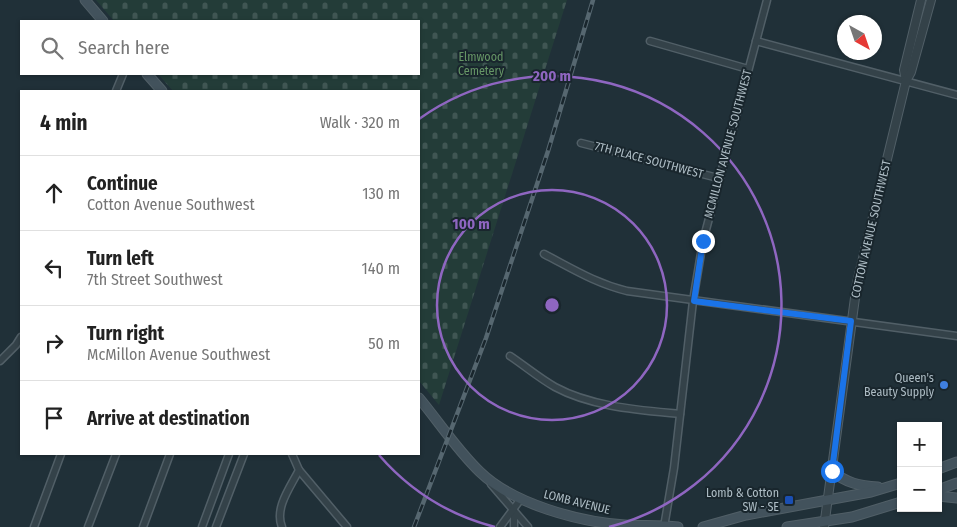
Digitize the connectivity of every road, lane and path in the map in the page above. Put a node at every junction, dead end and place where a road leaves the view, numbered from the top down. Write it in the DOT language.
graph roads {
  1 [pos="85,0"];
  2 [pos="767,0"];
  3 [pos="921,0"];
  4 [pos="931,0"];
  5 [pos="102,20"];
  6 [pos="650,41"];
  7 [pos="756,41"];
  8 [pos="748,69"];
  9 [pos="122,75"];
  10 [pos="148,75"];
  11 [pos="906,81"];
  12 [pos="116,90"];
  13 [pos="161,90"];
  14 [pos="957,96"];
  15 [pos="581,143"];
  16 [pos="718,178"];
  17 [pos="544,254"];
  18 [pos="694,301"];
  19 [pos="851,321"];
  20 [pos="957,336"];
  21 [pos="20,339"];
  22 [pos="510,356"];
  23 [pos="0,361"];
  24 [pos="420,399"];
  25 [pos="680,414"];
  26 [pos="61,455"];
  27 [pos="116,455"];
  28 [pos="170,455"];
  29 [pos="229,455"];
  30 [pos="244,455"];
  31 [pos="292,455"];
  32 [pos="957,462"];
  33 [pos="942,468"];
  34 [pos="300,470"];
  35 [pos="832,471"];
  36 [pos="480,472"];
  37 [pos="957,483"];
  38 [pos="897,484"];
  39 [pos="886,487"];
  40 [pos="942,489"];
  41 [pos="942,496"];
  42 [pos="957,498"];
  43 [pos="520,500"];
  44 [pos="828,500"];
  45 [pos="897,503"];
  46 [pos="514,510"];
  47 [pos="824,525"];
  48 [pos="665,526"];
  49 [pos="34,527"];
  50 [pos="88,527"];
  51 [pos="143,527"];
  52 [pos="202,527"];
  53 [pos="216,527"];
  54 [pos="282,527"];
  55 [pos="347,527"];
  56 [pos="500,527"];
  57 [pos="514,527"];
  58 [pos="528,527"];
  59 [pos="678,527"];
  60 [pos="703,527"];
  61 [pos="787,527"];
  1 -- 5 [label="main road"];
  2 -- 7 [label="street, MCMILLON AVENUE SOUTHWEST"];
  3 -- 11 [label="street, COTTON AVENUE SOUTHWEST"];
  4 -- 11 [label="street, COTTON AVENUE SOUTHWEST"];
  6 -- 8 [label="street"];
  7 -- 8 [label="street, MCMILLON AVENUE SOUTHWEST"];
  7 -- 11 [label="street"];
  8 -- 16 [label="street, MCMILLON AVENUE SOUTHWEST"];
  9 -- 12 [label="street"];
  10 -- 13 [label="main road"];
  11 -- 14 [label="street"];
  11 -- 19 [label="street, COTTON AVENUE SOUTHWEST"];
  15 -- 16 [label="street, 7TH PLACE SOUTHWEST"];
  16 -- 18 [label="street, MCMILLON AVENUE SOUTHWEST"];
  17 -- 18 [label="street"];
  18 -- 19 [label="street"];
  18 -- 25 [label="street, MCMILLON AVENUE SOUTHWEST"];
  19 -- 20 [label="street"];
  19 -- 35 [label="street, COTTON AVENUE SOUTHWEST"];
  21 -- 23 [label="street"];
  22 -- 25 [label="street"];
  24 -- 36 [label="main road, LOMB AVENUE"];
  25 -- 48 [label="street, MCMILLON AVENUE SOUTHWEST"];
  26 -- 49 [label="street"];
  27 -- 50 [label="street"];
  28 -- 51 [label="street"];
  29 -- 52 [label="street"];
  30 -- 53 [label="street"];
  31 -- 34 [label="street"];
  32 -- 33 [label="main road"];
  34 -- 54 [label="street"];
  34 -- 55 [label="street"];
  35 -- 39 [label="main road"];
  35 -- 44 [label="street, COTTON AVENUE SOUTHWEST"];
  36 -- 43 [label="main road, LOMB AVENUE"];
  36 -- 46 [label="street"];
  37 -- 40 [label="main road"];
  38 -- 39 [label="main road"];
  39 -- 44 [label="main road"];
  41 -- 42 [label="main road"];
  43 -- 46 [label="street"];
  43 -- 48 [label="main road, LOMB AVENUE"];
  44 -- 47 [label="street, COTTON AVENUE SOUTHWEST"];
  44 -- 60 [label="main road"];
  45 -- 47 [label="main road"];
  46 -- 56 [label="street"];
  46 -- 57 [label="street"];
  46 -- 58 [label="street"];
  47 -- 61 [label="main road"];
  48 -- 59 [label="main road, LOMB AVENUE"];
}
